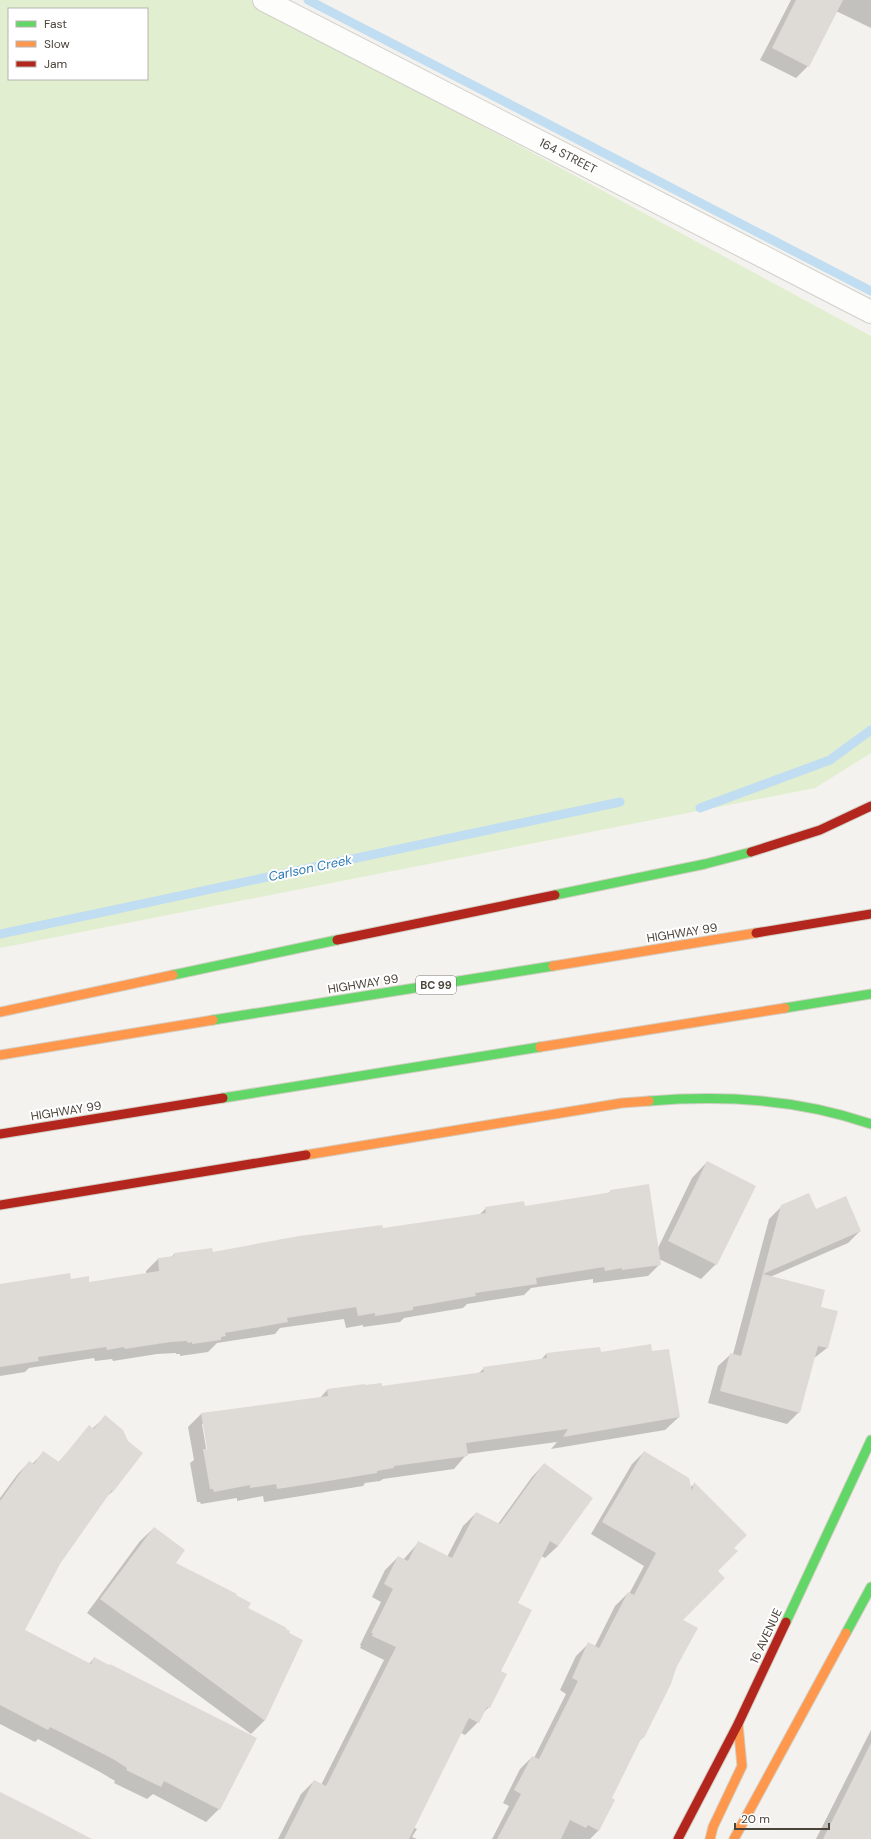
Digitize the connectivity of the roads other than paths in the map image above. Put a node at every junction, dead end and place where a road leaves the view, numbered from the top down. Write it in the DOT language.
graph roads {
  1 [pos="264,0"];
  2 [pos="871,312"];
  3 [pos="871,806"];
  4 [pos="871,914"];
  5 [pos="871,994"];
  6 [pos="0,1012"];
  7 [pos="0,1055"];
  8 [pos="871,1124"];
  9 [pos="0,1134"];
  10 [pos="0,1205"];
  11 [pos="871,1440"];
  12 [pos="871,1587"];
  13 [pos="738,1724"];
  14 [pos="678,1839"];
  15 [pos="710,1839"];
  16 [pos="734,1839"];
  1 -- 2 [label="street, 164 STREET"];
  3 -- 6 [label="main road"];
  4 -- 7 [label="main road, HIGHWAY 99 / BC 99"];
  5 -- 9 [label="main road, HIGHWAY 99"];
  8 -- 10 [label="main road"];
  11 -- 13 [label="main road, 16 AVENUE"];
  12 -- 16 [label="main road"];
  13 -- 14 [label="main road, 16 AVENUE"];
  13 -- 15 [label="main road"];
}
